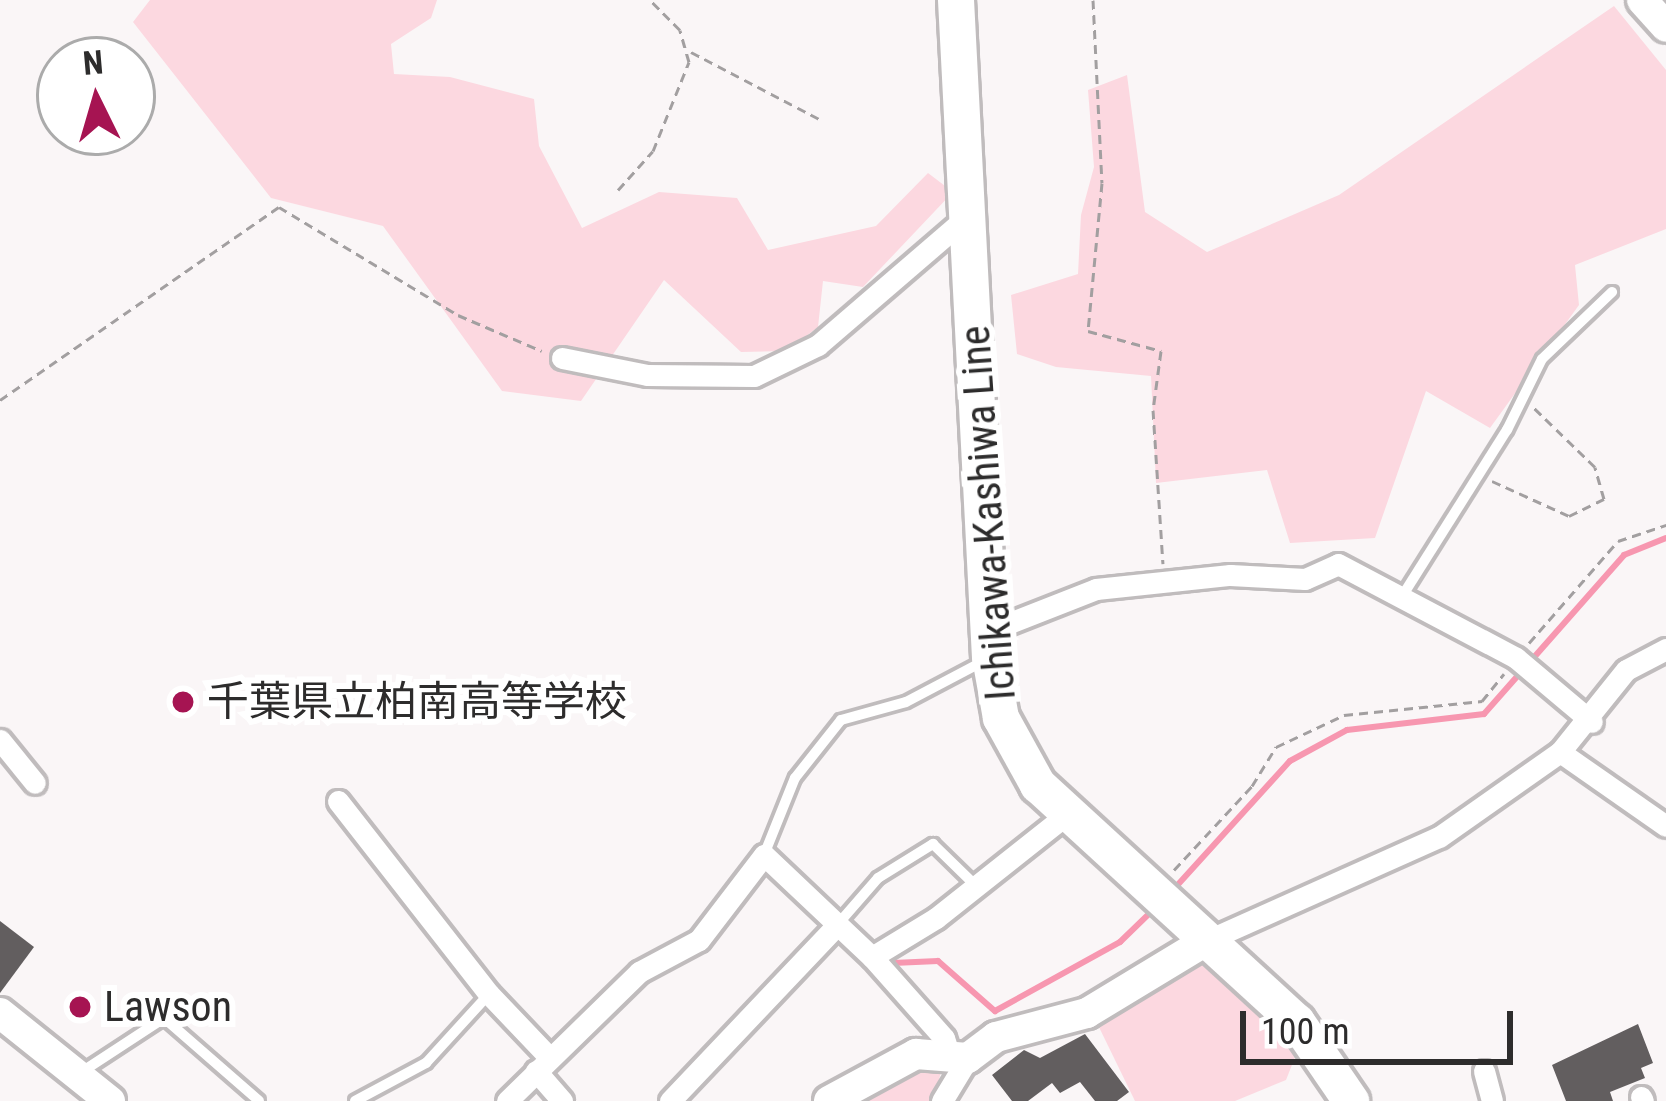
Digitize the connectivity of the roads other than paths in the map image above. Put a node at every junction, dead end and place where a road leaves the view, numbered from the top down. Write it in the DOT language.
graph roads {
  1 [pos="956,0"];
  2 [pos="1642,0"];
  3 [pos="1666,27"];
  4 [pos="968,216"];
  5 [pos="1612,292"];
  6 [pos="562,358"];
  7 [pos="1399,600"];
  8 [pos="990,644"];
  9 [pos="1666,649"];
  10 [pos="1592,722"];
  11 [pos="0,740"];
  12 [pos="1560,752"];
  13 [pos="34,783"];
  14 [pos="338,801"];
  15 [pos="1067,814"];
  16 [pos="1663,820"];
  17 [pos="764,855"];
  18 [pos="976,886"];
  19 [pos="838,925"];
  20 [pos="1206,941"];
  21 [pos="872,957"];
  22 [pos="489,994"];
  23 [pos="0,1013"];
  24 [pos="959,1056"];
  25 [pos="543,1065"];
  26 [pos="1484,1071"];
  27 [pos="77,1075"];
  28 [pos="110,1101"];
  29 [pos="259,1101"];
  30 [pos="355,1101"];
  31 [pos="507,1101"];
  32 [pos="562,1101"];
  33 [pos="670,1101"];
  34 [pos="829,1101"];
  35 [pos="942,1101"];
  36 [pos="1351,1101"];
  37 [pos="1492,1101"];
  1 -- 4 [label="main road, Ichikawa-Kashiwa Line"];
  2 -- 3 [label="street"];
  4 -- 6 [label="street"];
  4 -- 8 [label="main road, Ichikawa-Kashiwa Line"];
  5 -- 7 [label="lane"];
  7 -- 8 [label="street"];
  7 -- 10 [label="street"];
  8 -- 15 [label="main road, Ichikawa-Kashiwa Line"];
  8 -- 17 [label="lane"];
  9 -- 10 [label="street"];
  10 -- 12 [label="street"];
  11 -- 13 [label="street"];
  12 -- 16 [label="street"];
  12 -- 20 [label="street"];
  14 -- 22 [label="street"];
  15 -- 18 [label="street"];
  15 -- 20 [label="main road, Ichikawa-Kashiwa Line"];
  17 -- 19 [label="street"];
  17 -- 25 [label="street"];
  18 -- 19 [label="lane"];
  18 -- 21 [label="street"];
  19 -- 21 [label="street"];
  19 -- 33 [label="street"];
  20 -- 24 [label="street"];
  20 -- 36 [label="main road, Ichikawa-Kashiwa Line"];
  21 -- 24 [label="street"];
  22 -- 25 [label="street"];
  22 -- 30 [label="lane"];
  23 -- 27 [label="street"];
  24 -- 34 [label="street"];
  24 -- 35 [label="street"];
  25 -- 31 [label="street"];
  25 -- 32 [label="street"];
  26 -- 37 [label="street"];
  27 -- 28 [label="street"];
  27 -- 29 [label="lane"];
}
